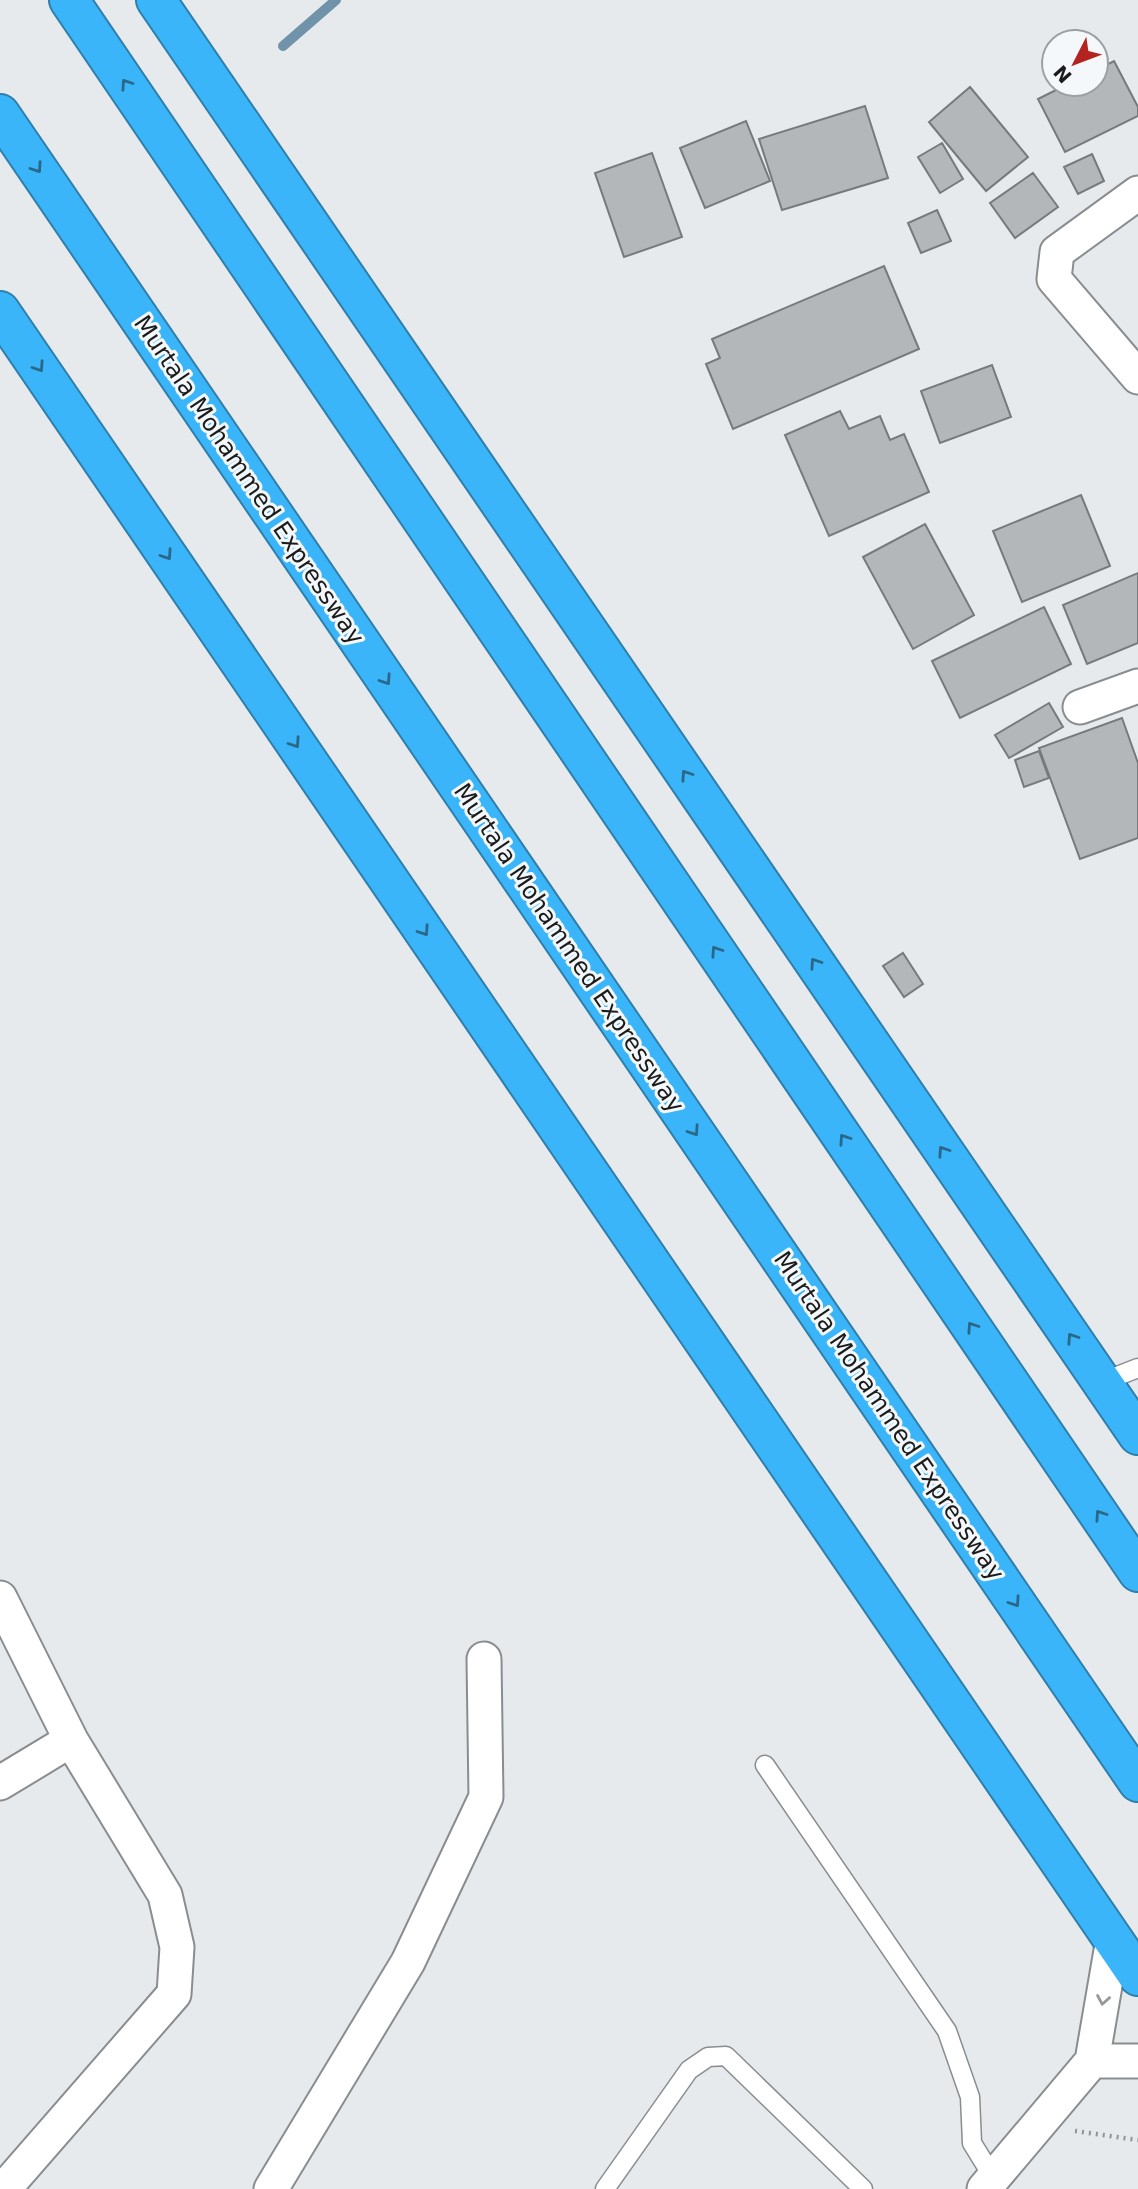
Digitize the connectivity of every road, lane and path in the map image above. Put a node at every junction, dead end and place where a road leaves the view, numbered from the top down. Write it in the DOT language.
graph roads {
  1 [pos="69,0"];
  2 [pos="156,0"];
  3 [pos="0,114"];
  4 [pos="1138,193"];
  5 [pos="0,311"];
  6 [pos="1138,377"];
  7 [pos="1138,686"];
  8 [pos="1080,707"];
  9 [pos="1138,1368"];
  10 [pos="1102,1382"];
  11 [pos="1138,1435"];
  12 [pos="1138,1572"];
  13 [pos="0,1598"];
  14 [pos="484,1659"];
  15 [pos="71,1740"];
  16 [pos="765,1765"];
  17 [pos="1138,1782"];
  18 [pos="0,1783"];
  19 [pos="1113,1939"];
  20 [pos="1138,1976"];
  21 [pos="1092,2061"];
  22 [pos="1138,2061"];
  23 [pos="1040,2123"];
  24 [pos="1138,2140"];
  25 [pos="988,2183"];
  26 [pos="4,2189"];
  27 [pos="271,2189"];
  28 [pos="604,2189"];
  29 [pos="863,2189"];
  12 -- 1 [label="highway, one-way"];
  10 -- 2 [label="highway, one-way"];
  3 -- 17 [label="highway, Murtala Mohammed Expressway, one-way"];
  4 -- 6 [label="street"];
  5 -- 19 [label="highway, one-way"];
  7 -- 8 [label="street"];
  9 -- 10 [label="lane"];
  10 -- 11 [label="highway"];
  13 -- 15 [label="street"];
  14 -- 27 [label="street"];
  15 -- 18 [label="street"];
  15 -- 26 [label="street"];
  16 -- 25 [label="lane"];
  19 -- 20 [label="highway"];
  19 -- 21 [label="street, one-way"];
  21 -- 22 [label="street"];
  21 -- 23 [label="street"];
  23 -- 24 [label="path"];
  23 -- 25 [label="street"];
  28 -- 29 [label="lane"];
}
